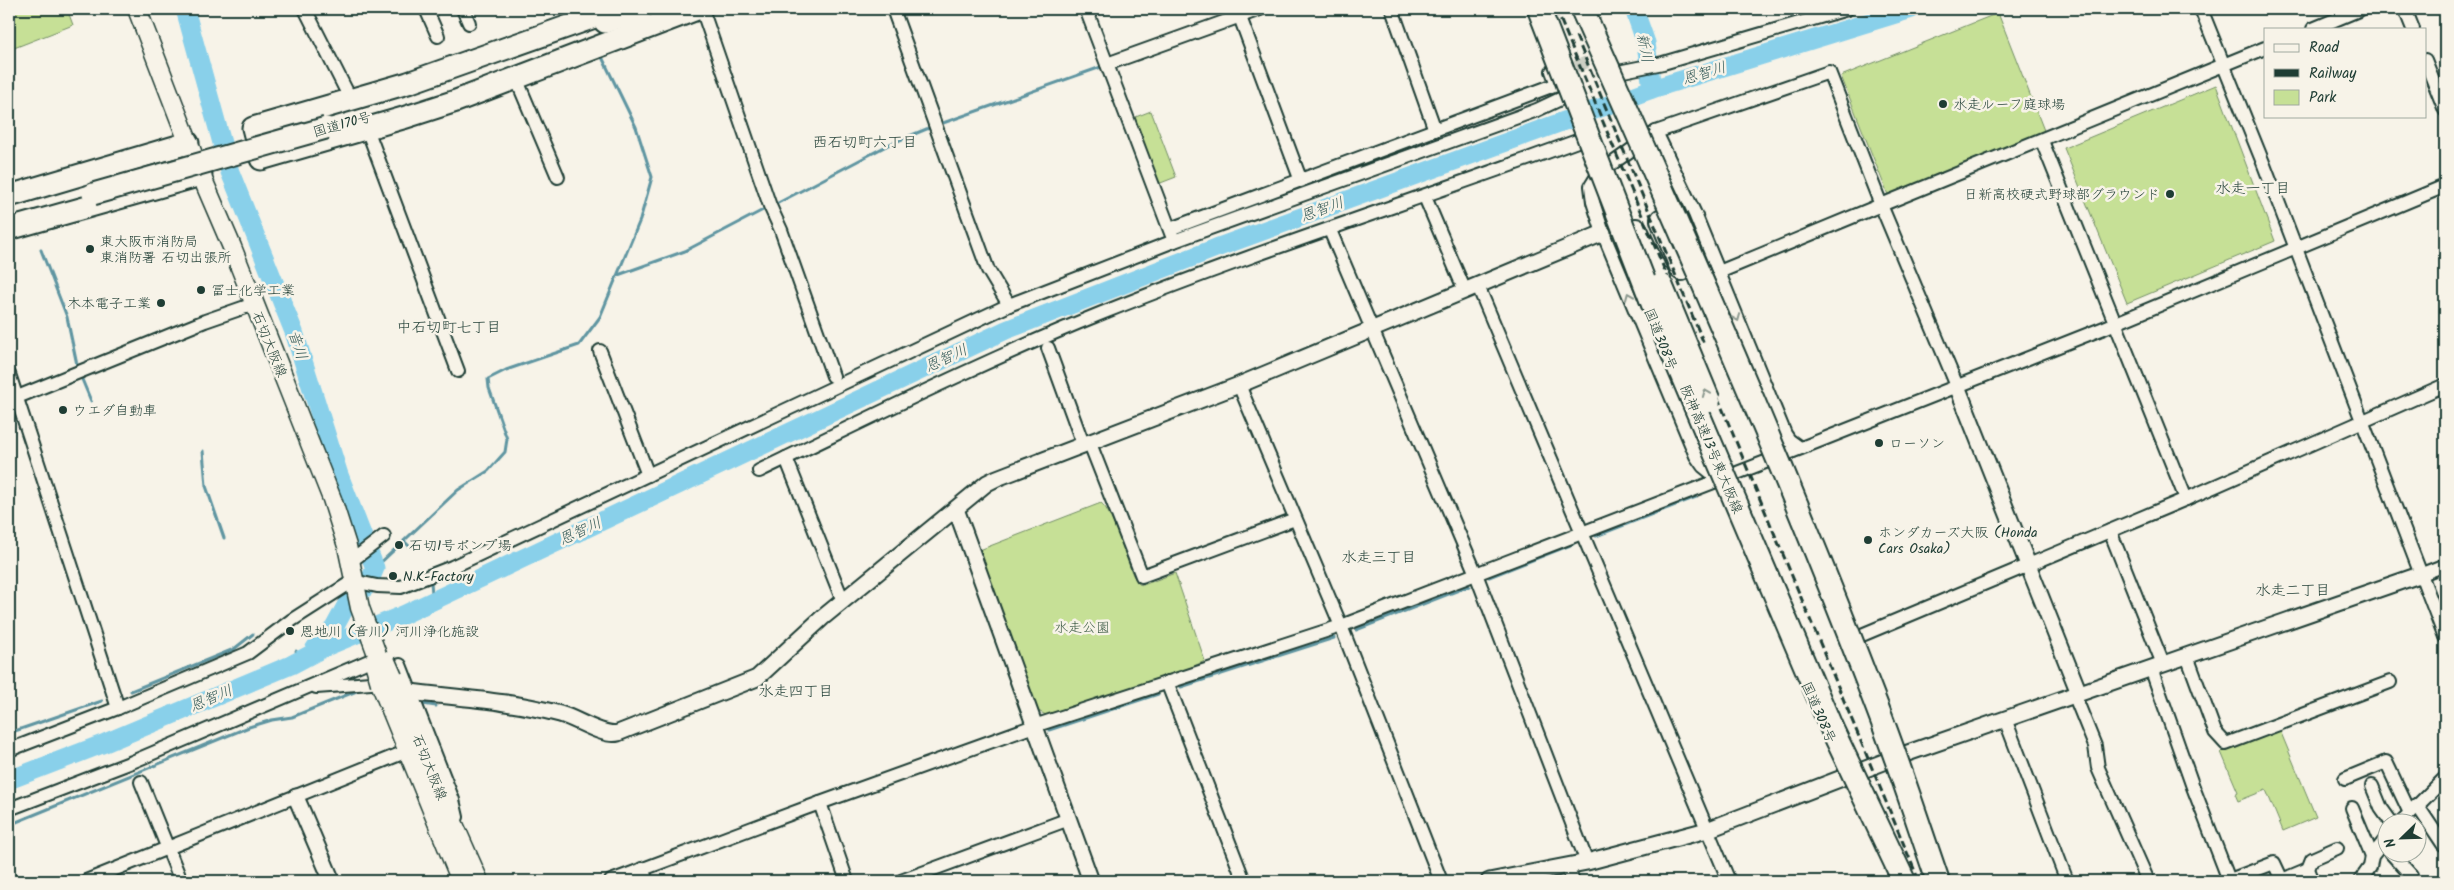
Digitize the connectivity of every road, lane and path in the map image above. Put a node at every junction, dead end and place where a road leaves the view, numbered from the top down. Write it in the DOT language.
graph roads {
  1 [pos="136,9"];
  2 [pos="305,9"];
  3 [pos="426,9"];
  4 [pos="463,9"];
  5 [pos="617,9"];
  6 [pos="642,9"];
  7 [pos="667,9"];
  8 [pos="697,9"];
  9 [pos="702,9"];
  10 [pos="893,9"];
  11 [pos="1086,9"];
  12 [pos="1260,9"];
  13 [pos="1392,9"];
  14 [pos="1527,9"];
  15 [pos="1538,9"];
  16 [pos="1574,9"];
  17 [pos="1584,9"];
  18 [pos="1594,9"];
  19 [pos="1847,9"];
  20 [pos="2201,9"];
  21 [pos="2360,9"];
  22 [pos="2405,9"];
  23 [pos="1239,12"];
  24 [pos="1825,12"];
  25 [pos="591,18"];
  26 [pos="469,23"];
  27 [pos="2314,28"];
  28 [pos="2413,28"];
  29 [pos="438,36"];
  30 [pos="2264,48"];
  31 [pos="2426,62"];
  32 [pos="1107,64"];
  33 [pos="2224,66"];
  34 [pos="1611,73"];
  35 [pos="516,78"];
  36 [pos="351,100"];
  37 [pos="2445,110"];
  38 [pos="1578,111"];
  39 [pos="324,123"];
  40 [pos="367,129"];
  41 [pos="1436,130"];
  42 [pos="1656,132"];
  43 [pos="2042,141"];
  44 [pos="188,143"];
  45 [pos="201,176"];
  46 [pos="558,177"];
  47 [pos="1301,181"];
  48 [pos="2445,186"];
  49 [pos="91,188"];
  50 [pos="9,196"];
  51 [pos="1425,197"];
  52 [pos="1881,205"];
  53 [pos="9,206"];
  54 [pos="9,218"];
  55 [pos="1669,218"];
  56 [pos="9,229"];
  57 [pos="1620,233"];
  58 [pos="1172,235"];
  59 [pos="1332,235"];
  60 [pos="2295,248"];
  61 [pos="1719,272"];
  62 [pos="1471,288"];
  63 [pos="254,304"];
  64 [pos="1009,304"];
  65 [pos="2116,322"];
  66 [pos="1373,329"];
  67 [pos="1048,348"];
  68 [pos="600,351"];
  69 [pos="458,371"];
  70 [pos="9,374"];
  71 [pos="834,376"];
  72 [pos="2445,385"];
  73 [pos="1239,386"];
  74 [pos="1957,386"];
  75 [pos="13,399"];
  76 [pos="2362,422"];
  77 [pos="1774,423"];
  78 [pos="1086,442"];
  79 [pos="1791,452"];
  80 [pos="786,458"];
  81 [pos="759,471"];
  82 [pos="648,475"];
  83 [pos="1719,479"];
  84 [pos="2186,499"];
  85 [pos="956,509"];
  86 [pos="1295,519"];
  87 [pos="2110,531"];
  88 [pos="1582,533"];
  89 [pos="384,536"];
  90 [pos="356,559"];
  91 [pos="2028,565"];
  92 [pos="2445,565"];
  93 [pos="1476,574"];
  94 [pos="2422,574"];
  95 [pos="353,581"];
  96 [pos="843,601"];
  97 [pos="1341,626"];
  98 [pos="2445,636"];
  99 [pos="1857,637"];
  100 [pos="2187,656"];
  101 [pos="2157,666"];
  102 [pos="380,669"];
  103 [pos="1167,682"];
  104 [pos="2390,682"];
  105 [pos="306,687"];
  106 [pos="410,692"];
  107 [pos="2077,694"];
  108 [pos="118,708"];
  109 [pos="2005,719"];
  110 [pos="1034,726"];
  111 [pos="9,750"];
  112 [pos="400,754"];
  113 [pos="1902,755"];
  114 [pos="1850,777"];
  115 [pos="2445,778"];
  116 [pos="2344,779"];
  117 [pos="141,782"];
  118 [pos="2372,786"];
  119 [pos="296,797"];
  120 [pos="820,803"];
  121 [pos="2352,808"];
  122 [pos="9,809"];
  123 [pos="2413,809"];
  124 [pos="2384,812"];
  125 [pos="2410,812"];
  126 [pos="1069,819"];
  127 [pos="1707,830"];
  128 [pos="462,844"];
  129 [pos="2443,844"];
  130 [pos="168,848"];
  131 [pos="2337,848"];
  132 [pos="2376,853"];
  133 [pos="2372,856"];
  134 [pos="1586,862"];
  135 [pos="2400,862"];
  136 [pos="1567,866"];
  137 [pos="645,875"];
  138 [pos="2311,875"];
  139 [pos="2411,875"];
  140 [pos="2280,880"];
  141 [pos="86,881"];
  142 [pos="181,881"];
  143 [pos="332,881"];
  144 [pos="453,881"];
  145 [pos="461,881"];
  146 [pos="479,881"];
  147 [pos="611,881"];
  148 [pos="847,881"];
  149 [pos="901,881"];
  150 [pos="1091,881"];
  151 [pos="1244,881"];
  152 [pos="1441,881"];
  153 [pos="1489,881"];
  154 [pos="1573,881"];
  155 [pos="1729,881"];
  156 [pos="1900,881"];
  157 [pos="1905,881"];
  158 [pos="1937,881"];
  159 [pos="1948,881"];
  160 [pos="2067,881"];
  161 [pos="2148,881"];
  162 [pos="2228,881"];
  163 [pos="2360,881"];
  1 -- 44 [label="main road, 石切大阪線"];
  2 -- 36 [label="street"];
  3 -- 29 [label="street"];
  4 -- 26 [label="street"];
  5 -- 25 [label="highway"];
  6 -- 25 [label="highway, 国道170号"];
  7 -- 39 [label="highway, 国道170号"];
  8 -- 35 [label="highway"];
  9 -- 71 [label="street"];
  10 -- 64 [label="street"];
  11 -- 32 [label="street"];
  12 -- 23 [label="street"];
  13 -- 41 [label="street"];
  14 -- 41 [label="street"];
  15 -- 38 [label="highway"];
  15 -- 157 [label="highway, 阪神高速13号東大阪線, bridge"];
  16 -- 34 [label="highway"];
  17 -- 34 [label="highway"];
  17 -- 158 [label="highway, bridge"];
  18 -- 34 [label="street"];
  19 -- 24 [label="street"];
  20 -- 33 [label="street"];
  21 -- 27 [label="street"];
  22 -- 28 [label="street"];
  23 -- 32 [label="street"];
  23 -- 47 [label="street"];
  24 -- 34 [label="street"];
  25 -- 36 [label="highway"];
  25 -- 39 [label="highway, 国道170号"];
  30 -- 33 [label="street"];
  31 -- 37 [label="street"];
  32 -- 58 [label="street"];
  33 -- 43 [label="street"];
  33 -- 60 [label="street"];
  34 -- 55 [label="highway"];
  35 -- 40 [label="highway"];
  35 -- 46 [label="street"];
  36 -- 40 [label="highway"];
  38 -- 51 [label="street"];
  38 -- 57 [label="highway, bridge"];
  38 -- 58 [label="street"];
  39 -- 49 [label="highway, 国道170号"];
  40 -- 69 [label="street"];
  41 -- 47 [label="street"];
  42 -- 52 [label="street"];
  42 -- 57 [label="street"];
  42 -- 61 [label="street"];
  43 -- 52 [label="street"];
  43 -- 65 [label="street"];
  44 -- 45 [label="main road, 石切大阪線"];
  44 -- 50 [label="highway"];
  45 -- 56 [label="highway"];
  45 -- 63 [label="main road, 石切大阪線"];
  47 -- 58 [label="street"];
  48 -- 60 [label="street"];
  49 -- 53 [label="highway, 国道170号"];
  49 -- 54 [label="highway, 国道170号"];
  51 -- 62 [label="street"];
  51 -- 80 [label="street"];
  52 -- 61 [label="street"];
  52 -- 74 [label="street"];
  55 -- 77 [label="highway"];
  55 -- 158 [label="highway, bridge"];
  57 -- 62 [label="street"];
  83 -- 57 [label="highway, 国道308号, one-way"];
  157 -- 57 [label="highway, one-way, bridge"];
  58 -- 64 [label="street"];
  59 -- 66 [label="street"];
  60 -- 65 [label="street"];
  60 -- 76 [label="street"];
  61 -- 77 [label="street, one-way"];
  62 -- 66 [label="street"];
  62 -- 88 [label="street"];
  63 -- 75 [label="street"];
  63 -- 90 [label="main road, 石切大阪線"];
  64 -- 82 [label="street"];
  65 -- 74 [label="street"];
  65 -- 84 [label="street"];
  66 -- 73 [label="street"];
  66 -- 93 [label="street"];
  67 -- 78 [label="street"];
  68 -- 82 [label="street"];
  70 -- 75 [label="street"];
  72 -- 76 [label="street"];
  73 -- 78 [label="street"];
  73 -- 86 [label="street"];
  74 -- 79 [label="street"];
  74 -- 91 [label="street"];
  75 -- 108 [label="street"];
  76 -- 84 [label="street"];
  76 -- 94 [label="street"];
  77 -- 79 [label="highway"];
  78 -- 85 [label="street"];
  78 -- 86 [label="street"];
  79 -- 83 [label="street"];
  79 -- 99 [label="highway"];
  80 -- 81 [label="street"];
  80 -- 96 [label="street"];
  82 -- 95 [label="street"];
  83 -- 88 [label="street"];
  83 -- 114 [label="highway, 国道308号"];
  84 -- 87 [label="street"];
  85 -- 96 [label="street"];
  85 -- 110 [label="street"];
  86 -- 97 [label="street"];
  87 -- 91 [label="street"];
  87 -- 101 [label="street"];
  88 -- 93 [label="street"];
  88 -- 127 [label="street"];
  89 -- 90 [label="street"];
  90 -- 95 [label="main road, 石切大阪線"];
  91 -- 99 [label="street"];
  91 -- 107 [label="street"];
  92 -- 94 [label="street"];
  93 -- 97 [label="street"];
  93 -- 134 [label="street"];
  94 -- 98 [label="street"];
  94 -- 100 [label="street"];
  95 -- 102 [label="main road, 石切大阪線"];
  95 -- 108 [label="street"];
  96 -- 106 [label="street"];
  97 -- 103 [label="street"];
  97 -- 152 [label="street"];
  99 -- 113 [label="highway"];
  100 -- 101 [label="street"];
  100 -- 104 [label="street"];
  101 -- 107 [label="street"];
  101 -- 162 [label="street"];
  102 -- 105 [label="street"];
  102 -- 105 [label="street"];
  102 -- 106 [label="street"];
  102 -- 112 [label="street"];
  102 -- 128 [label="main road, 石切大阪線"];
  102 -- 145 [label="main road, 石切大阪線"];
  103 -- 110 [label="street"];
  103 -- 151 [label="street"];
  105 -- 122 [label="street"];
  106 -- 128 [label="street"];
  107 -- 109 [label="street"];
  107 -- 161 [label="street"];
  108 -- 111 [label="street"];
  109 -- 113 [label="street"];
  109 -- 160 [label="street"];
  110 -- 120 [label="street"];
  110 -- 126 [label="street"];
  112 -- 119 [label="street"];
  112 -- 144 [label="street"];
  113 -- 114 [label="street"];
  113 -- 159 [label="highway"];
  114 -- 127 [label="street"];
  114 -- 156 [label="highway, 国道308号"];
  115 -- 123 [label="street"];
  116 -- 123 [label="street"];
  117 -- 130 [label="street"];
  118 -- 124 [label="street"];
  119 -- 130 [label="street"];
  119 -- 143 [label="street"];
  120 -- 137 [label="street"];
  120 -- 148 [label="street"];
  121 -- 133 [label="street"];
  123 -- 125 [label="street"];
  123 -- 129 [label="street"];
  126 -- 149 [label="street"];
  126 -- 150 [label="street"];
  127 -- 134 [label="street"];
  127 -- 155 [label="street"];
  128 -- 146 [label="main road, 石切大阪線"];
  130 -- 141 [label="street"];
  130 -- 142 [label="street"];
  131 -- 138 [label="street"];
  132 -- 133 [label="street"];
  133 -- 163 [label="street"];
  134 -- 136 [label="street"];
  135 -- 139 [label="street"];
  136 -- 153 [label="street"];
  136 -- 154 [label="street"];
  137 -- 147 [label="street"];
  138 -- 140 [label="street"];
  140 -- 162 [label="street"];
}
